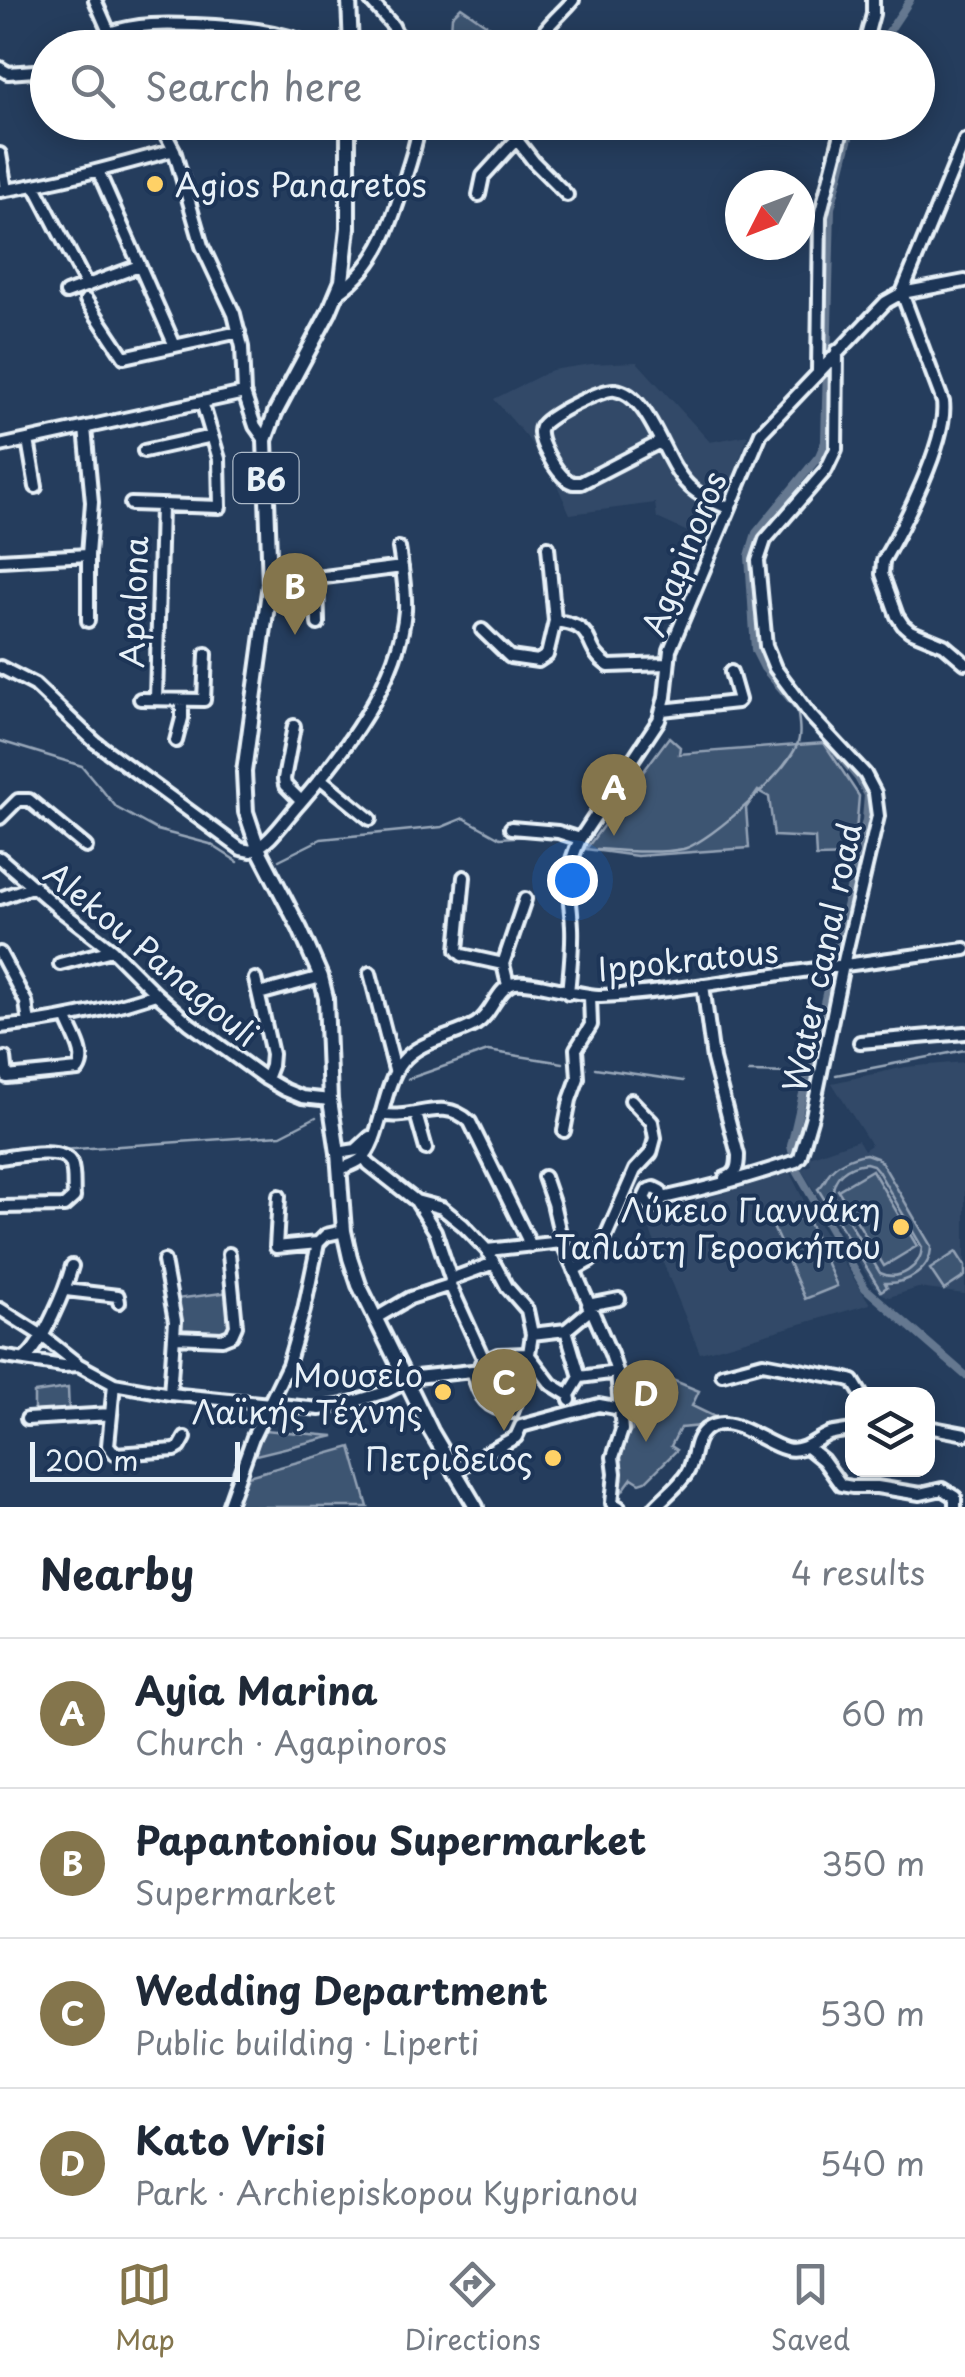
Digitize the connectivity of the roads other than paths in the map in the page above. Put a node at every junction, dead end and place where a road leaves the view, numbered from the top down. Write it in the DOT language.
graph roads {
  1 [pos="95,0"];
  2 [pos="349,0"];
  3 [pos="370,0"];
  4 [pos="572,0"];
  5 [pos="873,0"];
  6 [pos="108,30"];
  7 [pos="116,30"];
  8 [pos="260,30"];
  9 [pos="350,30"];
  10 [pos="395,30"];
  11 [pos="545,30"];
  12 [pos="869,30"];
  13 [pos="0,68"];
  14 [pos="30,71"];
  15 [pos="169,140"];
  16 [pos="348,140"];
  17 [pos="417,140"];
  18 [pos="839,140"];
  19 [pos="965,140"];
  20 [pos="515,141"];
  21 [pos="174,150"];
  22 [pos="0,154"];
  23 [pos="98,171"];
  24 [pos="35,186"];
  25 [pos="3,191"];
  26 [pos="567,195"];
  27 [pos="479,196"];
  28 [pos="139,266"];
  29 [pos="965,281"];
  30 [pos="87,286"];
  31 [pos="339,292"];
  32 [pos="66,293"];
  33 [pos="902,293"];
  34 [pos="86,300"];
  35 [pos="239,332"];
  36 [pos="174,346"];
  37 [pos="835,353"];
  38 [pos="820,368"];
  39 [pos="244,393"];
  40 [pos="202,402"];
  41 [pos="85,428"];
  42 [pos="212,436"];
  43 [pos="28,440"];
  44 [pos="264,440"];
  45 [pos="660,442"];
  46 [pos="0,446"];
  47 [pos="144,451"];
  48 [pos="36,487"];
  49 [pos="131,504"];
  50 [pos="161,506"];
  51 [pos="728,508"];
  52 [pos="548,547"];
  53 [pos="399,548"];
  54 [pos="88,555"];
  55 [pos="0,560"];
  56 [pos="402,567"];
  57 [pos="317,580"];
  58 [pos="270,584"];
  59 [pos="555,620"];
  60 [pos="88,621"];
  61 [pos="318,624"];
  62 [pos="482,630"];
  63 [pos="206,654"];
  64 [pos="965,663"];
  65 [pos="667,664"];
  66 [pos="0,667"];
  67 [pos="731,672"];
  68 [pos="140,699"];
  69 [pos="156,699"];
  70 [pos="182,701"];
  71 [pos="662,710"];
  72 [pos="294,726"];
  73 [pos="176,741"];
  74 [pos="321,779"];
  75 [pos="301,801"];
  76 [pos="0,818"];
  77 [pos="370,819"];
  78 [pos="512,828"];
  79 [pos="580,838"];
  80 [pos="86,848"];
  81 [pos="258,848"];
  82 [pos="0,858"];
  83 [pos="464,877"];
  84 [pos="34,886"];
  85 [pos="0,898"];
  86 [pos="525,899"];
  87 [pos="965,949"];
  88 [pos="112,950"];
  89 [pos="0,953"];
  90 [pos="60,964"];
  91 [pos="502,964"];
  92 [pos="841,965"];
  93 [pos="370,973"];
  94 [pos="321,977"];
  95 [pos="6,979"];
  96 [pos="255,980"];
  97 [pos="704,985"];
  98 [pos="508,986"];
  99 [pos="568,992"];
  100 [pos="156,994"];
  101 [pos="259,994"];
  102 [pos="590,996"];
  103 [pos="66,1019"];
  104 [pos="29,1024"];
  105 [pos="0,1027"];
  106 [pos="965,1032"];
  107 [pos="860,1042"];
  108 [pos="5,1058"];
  109 [pos="395,1072"];
  110 [pos="266,1079"];
  111 [pos="330,1100"];
  112 [pos="631,1100"];
  113 [pos="381,1114"];
  114 [pos="416,1114"];
  115 [pos="564,1131"];
  116 [pos="374,1132"];
  117 [pos="426,1150"];
  118 [pos="338,1154"];
  119 [pos="738,1155"];
  120 [pos="364,1157"];
  121 [pos="0,1158"];
  122 [pos="340,1168"];
  123 [pos="762,1173"];
  124 [pos="544,1178"];
  125 [pos="278,1196"];
  126 [pos="416,1202"];
  127 [pos="0,1207"];
  128 [pos="344,1231"];
  129 [pos="562,1242"];
  130 [pos="318,1243"];
  131 [pos="531,1246"];
  132 [pos="487,1250"];
  133 [pos="230,1254"];
  134 [pos="164,1260"];
  135 [pos="494,1263"];
  136 [pos="72,1266"];
  137 [pos="574,1270"];
  138 [pos="451,1282"];
  139 [pos="66,1290"];
  140 [pos="619,1299"];
  141 [pos="118,1302"];
  142 [pos="589,1308"];
  143 [pos="0,1309"];
  144 [pos="376,1318"];
  145 [pos="566,1330"];
  146 [pos="532,1334"];
  147 [pos="41,1336"];
  148 [pos="175,1336"];
  149 [pos="52,1344"];
  150 [pos="528,1354"];
  151 [pos="0,1356"];
  152 [pos="25,1358"];
  153 [pos="484,1360"];
  154 [pos="42,1362"];
  155 [pos="78,1365"];
  156 [pos="472,1371"];
  157 [pos="617,1372"];
  158 [pos="722,1374"];
  159 [pos="580,1377"];
  160 [pos="406,1382"];
  161 [pos="114,1384"];
  162 [pos="857,1387"];
  163 [pos="170,1394"];
  164 [pos="569,1395"];
  165 [pos="268,1404"];
  166 [pos="621,1409"];
  167 [pos="572,1411"];
  168 [pos="512,1412"];
  169 [pos="111,1414"];
  170 [pos="28,1419"];
  171 [pos="965,1422"];
  172 [pos="519,1431"];
  173 [pos="845,1431"];
  174 [pos="959,1433"];
  175 [pos="185,1438"];
  176 [pos="807,1447"];
  177 [pos="455,1470"];
  178 [pos="616,1505"];
  179 [pos="228,1507"];
  180 [pos="476,1507"];
  181 [pos="654,1507"];
  182 [pos="955,1507"];
  1 -- 6 [label="street"];
  2 -- 9 [label="main road"];
  3 -- 10 [label="street"];
  4 -- 11 [label="street"];
  5 -- 12 [label="street"];
  7 -- 8 [label="street"];
  13 -- 14 [label="street"];
  15 -- 21 [label="street"];
  16 -- 31 [label="main road, B6"];
  17 -- 31 [label="street"];
  18 -- 38 [label="street"];
  19 -- 33 [label="street"];
  20 -- 26 [label="street"];
  20 -- 27 [label="street"];
  21 -- 23 [label="street"];
  21 -- 35 [label="street"];
  22 -- 25 [label="street"];
  23 -- 24 [label="street"];
  23 -- 28 [label="street"];
  24 -- 25 [label="street"];
  24 -- 30 [label="street"];
  28 -- 30 [label="street"];
  28 -- 36 [label="street"];
  29 -- 33 [label="street, Agapinoros"];
  30 -- 32 [label="street"];
  31 -- 44 [label="main road, B6"];
  33 -- 37 [label="street, Agapinoros"];
  33 -- 64 [label="street"];
  34 -- 36 [label="street"];
  35 -- 36 [label="street"];
  35 -- 39 [label="street"];
  37 -- 38 [label="street, Agapinoros"];
  37 -- 92 [label="street, Water canal road"];
  38 -- 51 [label="street, Agapinoros"];
  39 -- 40 [label="street"];
  39 -- 44 [label="street"];
  40 -- 41 [label="street"];
  40 -- 42 [label="street"];
  41 -- 43 [label="street"];
  41 -- 54 [label="street"];
  42 -- 47 [label="street"];
  42 -- 50 [label="street"];
  43 -- 46 [label="street"];
  43 -- 48 [label="street"];
  44 -- 58 [label="main road, B6"];
  45 -- 45 [label="street"];
  45 -- 51 [label="street"];
  49 -- 50 [label="street"];
  50 -- 69 [label="street, Apalona"];
  51 -- 65 [label="street, Agapinoros"];
  52 -- 59 [label="street"];
  53 -- 56 [label="street"];
  54 -- 55 [label="street"];
  54 -- 60 [label="street"];
  56 -- 57 [label="street"];
  56 -- 74 [label="street"];
  57 -- 58 [label="street"];
  57 -- 61 [label="street"];
  58 -- 81 [label="main road, B6"];
  59 -- 62 [label="street"];
  59 -- 65 [label="street"];
  63 -- 70 [label="street"];
  65 -- 71 [label="street, Agapinoros"];
  66 -- 81 [label="street"];
  67 -- 71 [label="street"];
  68 -- 69 [label="street"];
  69 -- 70 [label="street"];
  70 -- 73 [label="street"];
  71 -- 79 [label="street, Agapinoros"];
  72 -- 75 [label="street"];
  74 -- 75 [label="street"];
  74 -- 77 [label="street"];
  75 -- 81 [label="street"];
  76 -- 80 [label="street"];
  78 -- 79 [label="street"];
  79 -- 99 [label="street, Agapinoros"];
  81 -- 94 [label="main road, B6"];
  82 -- 84 [label="street, Alekou Panagouli"];
  83 -- 91 [label="street"];
  84 -- 85 [label="street"];
  84 -- 88 [label="street, Alekou Panagouli"];
  86 -- 91 [label="street"];
  87 -- 92 [label="street, Ippokratous"];
  88 -- 90 [label="street"];
  88 -- 100 [label="street, Alekou Panagouli"];
  89 -- 95 [label="street"];
  91 -- 98 [label="street"];
  92 -- 97 [label="street, Ippokratous"];
  92 -- 123 [label="street, Water canal road"];
  93 -- 109 [label="street"];
  94 -- 101 [label="street"];
  94 -- 111 [label="main road, B6"];
  95 -- 104 [label="street"];
  96 -- 101 [label="street"];
  97 -- 102 [label="street, Ippokratous"];
  97 -- 119 [label="street"];
  98 -- 99 [label="street, Ippokratous"];
  98 -- 109 [label="street"];
  99 -- 102 [label="street, Ippokratous"];
  100 -- 103 [label="street"];
  100 -- 110 [label="street, Alekou Panagouli"];
  101 -- 110 [label="street"];
  102 -- 115 [label="street"];
  103 -- 104 [label="street"];
  103 -- 108 [label="street"];
  104 -- 105 [label="street"];
  106 -- 107 [label="street"];
  109 -- 113 [label="street"];
  110 -- 111 [label="street, Alekou Panagouli"];
  111 -- 118 [label="main road, B6"];
  112 -- 137 [label="street"];
  113 -- 114 [label="street"];
  113 -- 116 [label="street"];
  114 -- 117 [label="street"];
  114 -- 131 [label="street"];
  116 -- 118 [label="street"];
  116 -- 120 [label="street"];
  118 -- 122 [label="main road, B6"];
  119 -- 123 [label="street"];
  119 -- 123 [label="street"];
  120 -- 122 [label="street"];
  120 -- 126 [label="street"];
  121 -- 127 [label="street"];
  122 -- 128 [label="main road, B6"];
  124 -- 129 [label="street"];
  125 -- 130 [label="street"];
  126 -- 132 [label="street"];
  126 -- 138 [label="street"];
  128 -- 130 [label="street"];
  128 -- 144 [label="main road, B6"];
  129 -- 131 [label="street"];
  129 -- 137 [label="street"];
  130 -- 165 [label="street"];
  131 -- 132 [label="street"];
  132 -- 135 [label="street"];
  133 -- 148 [label="street"];
  134 -- 148 [label="street"];
  135 -- 138 [label="street"];
  135 -- 146 [label="street"];
  136 -- 139 [label="street"];
  137 -- 142 [label="street"];
  138 -- 144 [label="street"];
  138 -- 153 [label="street"];
  139 -- 141 [label="street"];
  139 -- 147 [label="street"];
  140 -- 142 [label="street"];
  142 -- 145 [label="street"];
  142 -- 157 [label="street"];
  143 -- 147 [label="street"];
  144 -- 160 [label="main road, B6"];
  145 -- 146 [label="street"];
  145 -- 159 [label="street"];
  146 -- 150 [label="street"];
  147 -- 149 [label="street"];
  147 -- 152 [label="street"];
  148 -- 163 [label="street"];
  149 -- 154 [label="street"];
  149 -- 155 [label="street"];
  150 -- 153 [label="street"];
  150 -- 164 [label="street"];
  150 -- 168 [label="street"];
  151 -- 152 [label="street"];
  152 -- 154 [label="street"];
  153 -- 156 [label="street"];
  154 -- 155 [label="street"];
  155 -- 161 [label="street"];
  156 -- 160 [label="street"];
  156 -- 168 [label="street"];
  157 -- 159 [label="street"];
  157 -- 166 [label="street"];
  158 -- 162 [label="street"];
  159 -- 164 [label="street"];
  160 -- 165 [label="street"];
  160 -- 177 [label="main road, B6"];
  161 -- 163 [label="street"];
  161 -- 169 [label="street"];
  163 -- 165 [label="street"];
  164 -- 167 [label="street"];
  165 -- 179 [label="street"];
  166 -- 167 [label="street"];
  166 -- 178 [label="street"];
  167 -- 172 [label="street"];
  168 -- 172 [label="street"];
  169 -- 170 [label="street"];
  169 -- 175 [label="street"];
  171 -- 174 [label="street"];
  172 -- 177 [label="street"];
  173 -- 176 [label="street"];
  176 -- 181 [label="street"];
  176 -- 182 [label="street"];
  177 -- 180 [label="main road, B6"];
}
